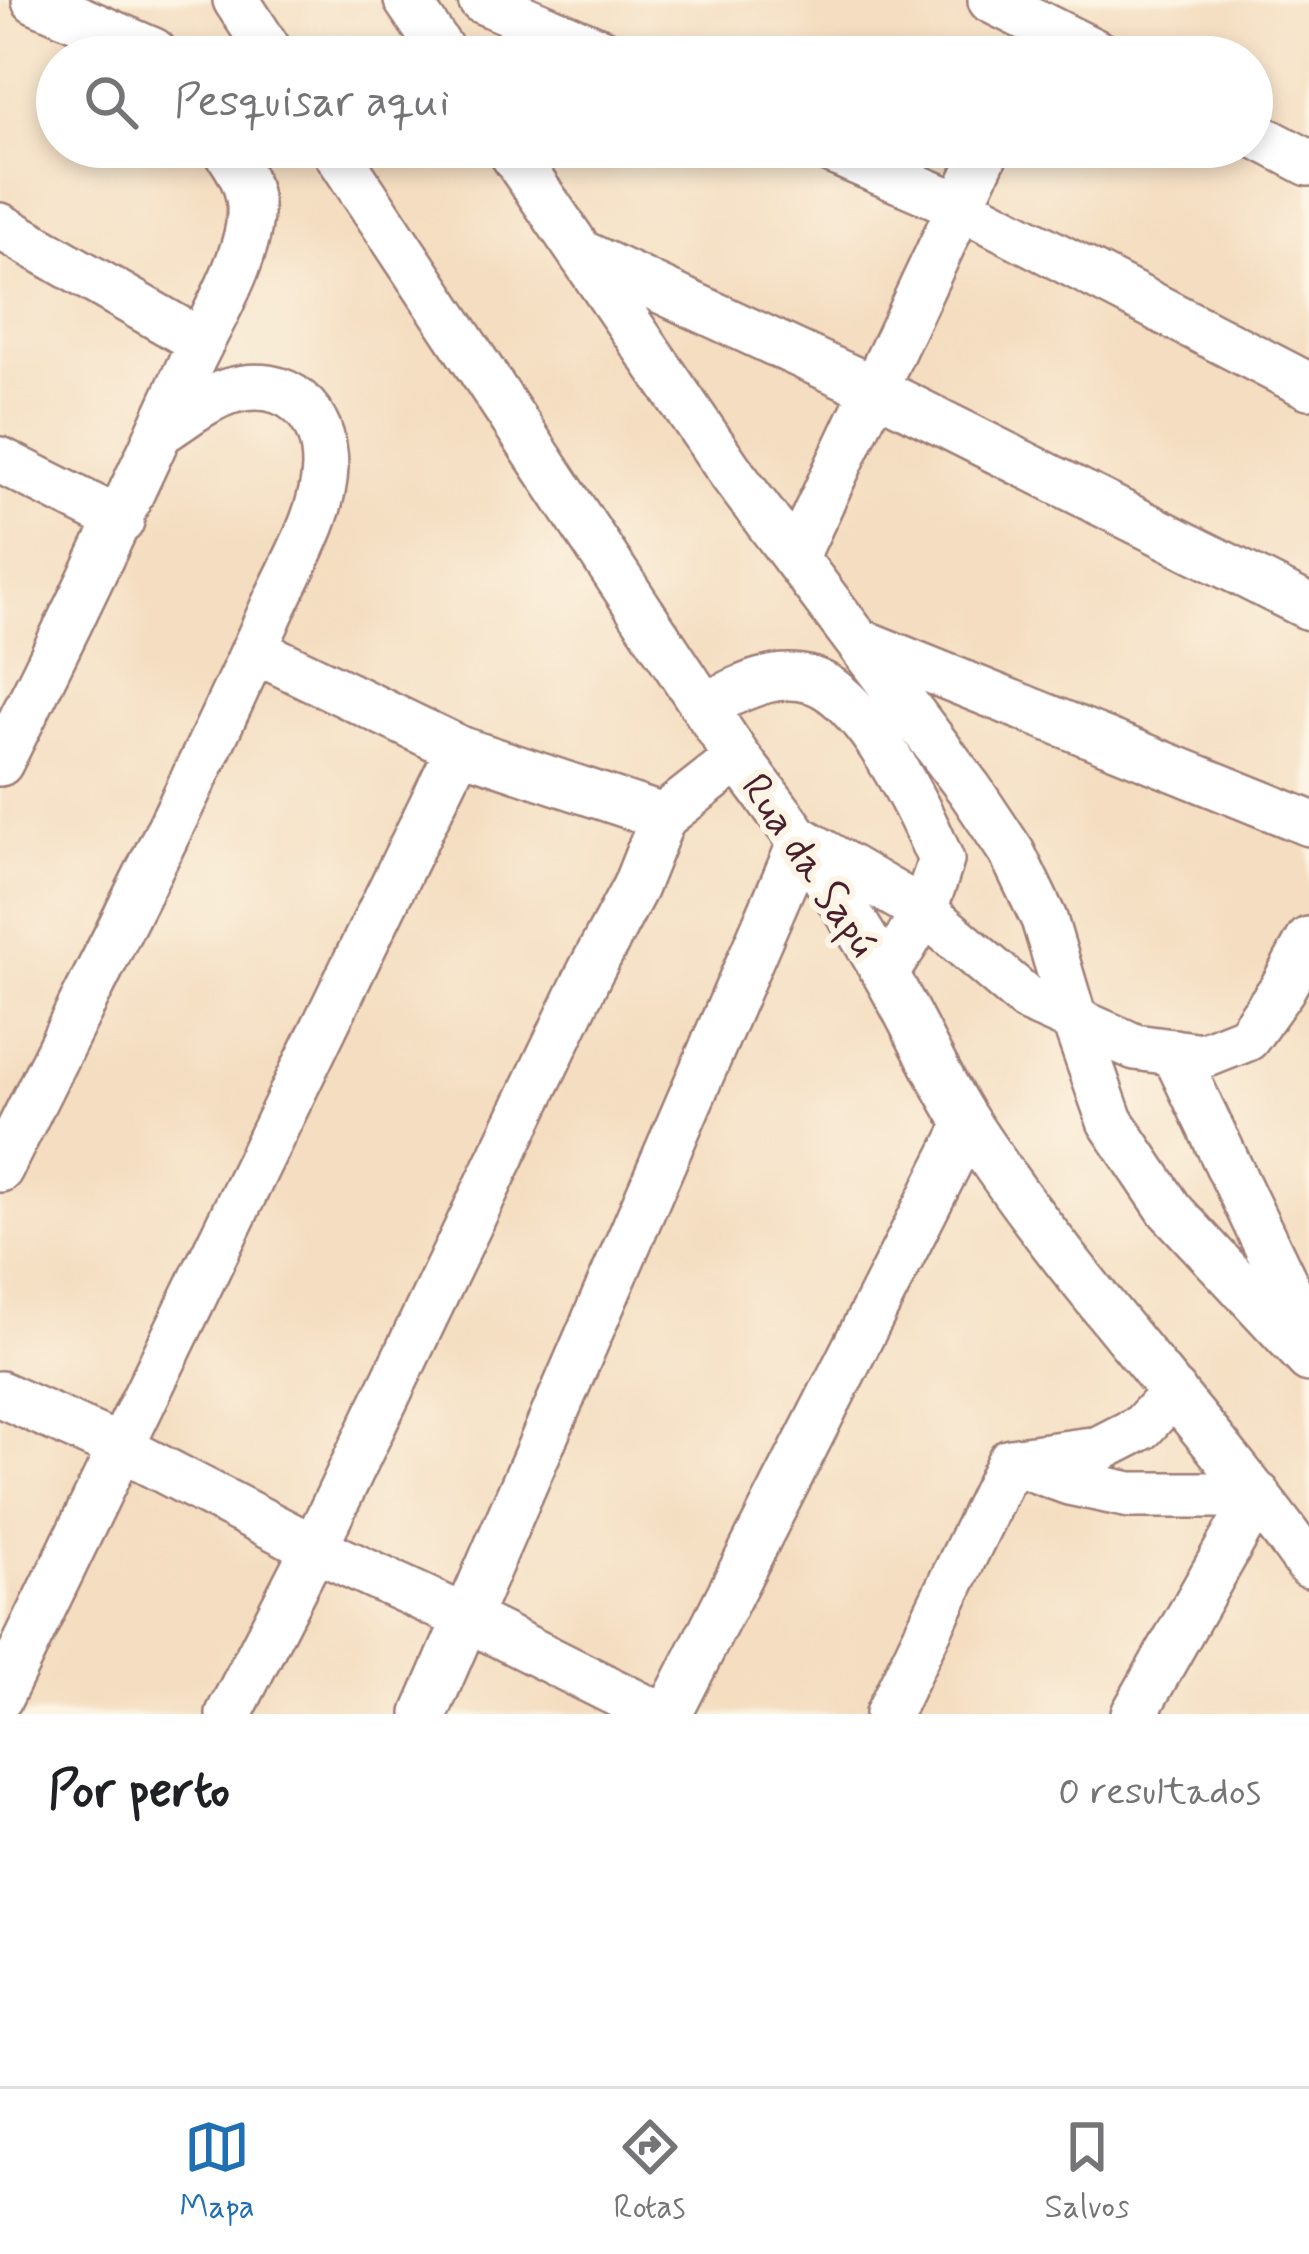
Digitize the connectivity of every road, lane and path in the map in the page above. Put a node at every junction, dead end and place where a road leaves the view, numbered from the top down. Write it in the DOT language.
graph roads {
  1 [pos="34,0"];
  2 [pos="122,0"];
  3 [pos="236,0"];
  4 [pos="407,0"];
  5 [pos="481,0"];
  6 [pos="991,0"];
  7 [pos="1045,28"];
  8 [pos="115,36"];
  9 [pos="145,36"];
  10 [pos="259,36"];
  11 [pos="432,36"];
  12 [pos="565,36"];
  13 [pos="1273,144"];
  14 [pos="1309,163"];
  15 [pos="239,168"];
  16 [pos="347,168"];
  17 [pos="522,168"];
  18 [pos="872,168"];
  19 [pos="978,168"];
  20 [pos="960,206"];
  21 [pos="0,226"];
  22 [pos="580,252"];
  23 [pos="201,342"];
  24 [pos="1309,386"];
  25 [pos="876,390"];
  26 [pos="160,433"];
  27 [pos="0,460"];
  28 [pos="121,521"];
  29 [pos="795,558"];
  30 [pos="1309,607"];
  31 [pos="860,642"];
  32 [pos="254,650"];
  33 [pos="704,706"];
  34 [pos="459,749"];
  35 [pos="737,758"];
  36 [pos="0,764"];
  37 [pos="663,817"];
  38 [pos="1309,823"];
  39 [pos="802,840"];
  40 [pos="925,912"];
  41 [pos="1309,940"];
  42 [pos="885,972"];
  43 [pos="1295,996"];
  44 [pos="1073,1019"];
  45 [pos="1174,1052"];
  46 [pos="968,1125"];
  47 [pos="0,1169"];
  48 [pos="1309,1334"];
  49 [pos="1309,1359"];
  50 [pos="1174,1392"];
  51 [pos="0,1394"];
  52 [pos="119,1447"];
  53 [pos="1010,1461"];
  54 [pos="1258,1495"];
  55 [pos="314,1548"];
  56 [pos="1309,1564"];
  57 [pos="468,1618"];
  58 [pos="0,1697"];
  59 [pos="229,1714"];
  60 [pos="425,1714"];
  61 [pos="658,1714"];
  62 [pos="669,1714"];
  63 [pos="889,1714"];
  64 [pos="1134,1714"];
  1 -- 8 [label="street"];
  2 -- 9 [label="street"];
  3 -- 10 [label="street"];
  4 -- 11 [label="street"];
  5 -- 12 [label="street"];
  6 -- 7 [label="street"];
  13 -- 14 [label="street"];
  15 -- 23 [label="street"];
  16 -- 33 [label="street, Rua da Sapú"];
  17 -- 22 [label="street"];
  18 -- 20 [label="street"];
  19 -- 20 [label="street"];
  20 -- 24 [label="street"];
  20 -- 25 [label="street"];
  21 -- 23 [label="street"];
  22 -- 25 [label="street"];
  22 -- 29 [label="street"];
  23 -- 26 [label="street"];
  25 -- 29 [label="street"];
  25 -- 30 [label="street"];
  26 -- 28 [label="street"];
  26 -- 32 [label="street"];
  27 -- 28 [label="street"];
  28 -- 36 [label="street"];
  29 -- 31 [label="street"];
  31 -- 38 [label="street"];
  31 -- 44 [label="street"];
  32 -- 34 [label="street"];
  32 -- 47 [label="street"];
  33 -- 35 [label="street, Rua da Sapú"];
  33 -- 40 [label="street"];
  34 -- 37 [label="street"];
  34 -- 52 [label="street"];
  35 -- 37 [label="street"];
  35 -- 39 [label="street, Rua da Sapú"];
  37 -- 55 [label="street"];
  39 -- 40 [label="street"];
  39 -- 42 [label="street, Rua da Sapú"];
  39 -- 57 [label="street"];
  40 -- 42 [label="street"];
  40 -- 44 [label="street"];
  41 -- 43 [label="street"];
  42 -- 46 [label="street, Rua da Sapú"];
  43 -- 45 [label="street"];
  44 -- 45 [label="street"];
  44 -- 49 [label="street"];
  45 -- 48 [label="street"];
  46 -- 50 [label="street, Rua da Sapú"];
  46 -- 62 [label="street"];
  50 -- 53 [label="street"];
  50 -- 54 [label="street, Rua da Sapú"];
  51 -- 52 [label="street"];
  52 -- 55 [label="street"];
  52 -- 58 [label="street"];
  53 -- 54 [label="street"];
  53 -- 63 [label="street"];
  54 -- 56 [label="street, Rua da Sapú"];
  54 -- 64 [label="street"];
  55 -- 57 [label="street"];
  55 -- 59 [label="street"];
  57 -- 60 [label="street"];
  57 -- 61 [label="street"];
}
